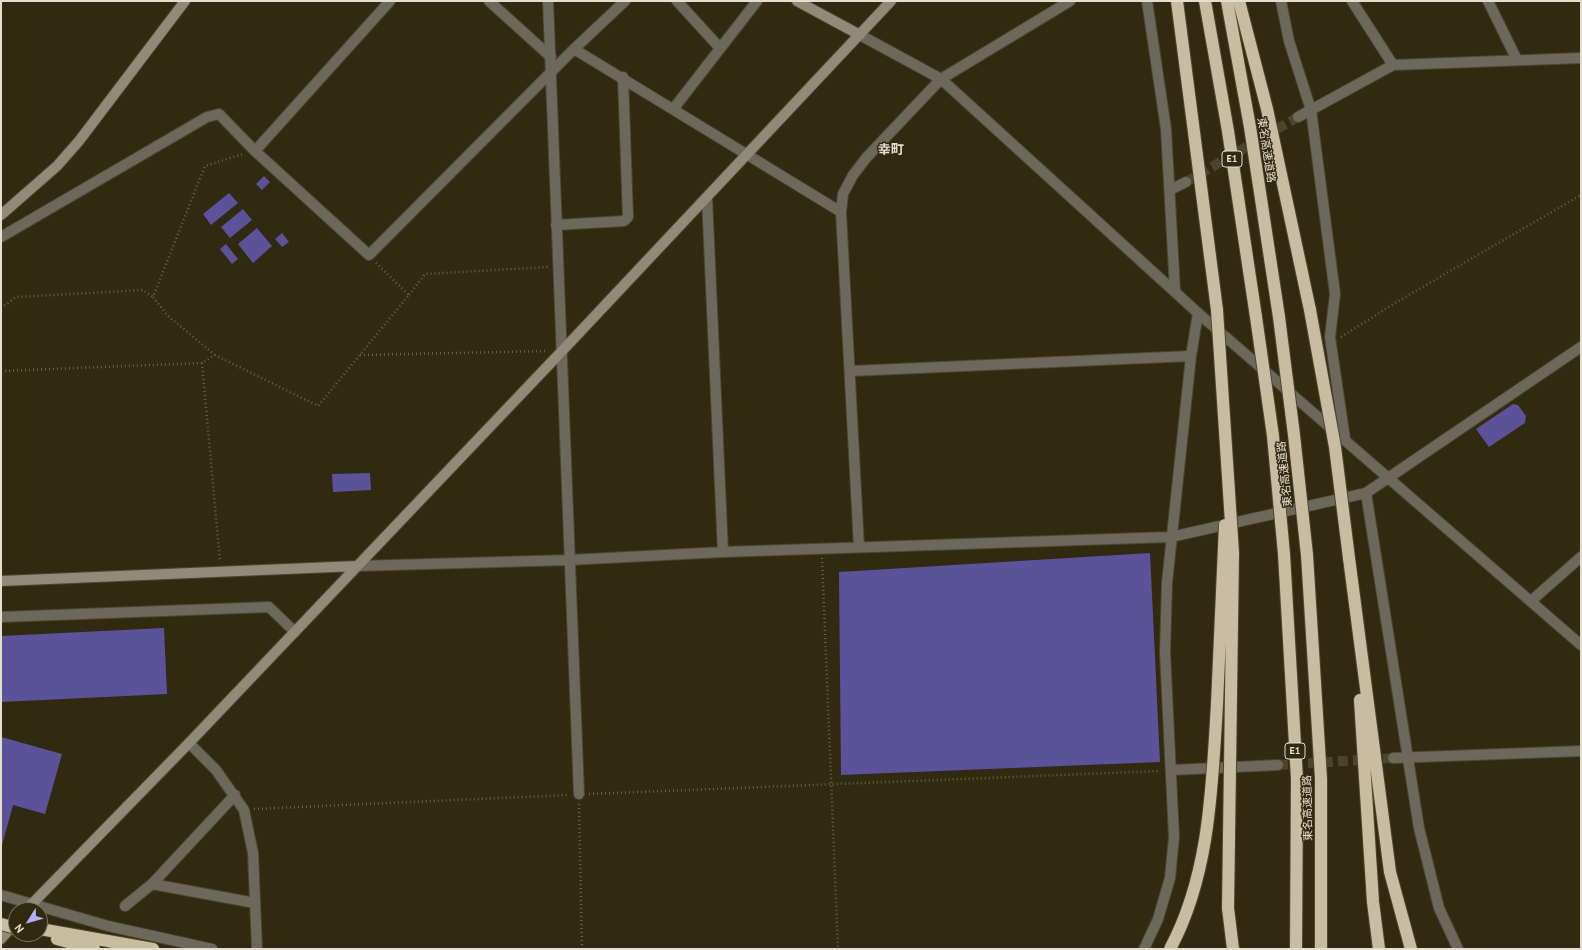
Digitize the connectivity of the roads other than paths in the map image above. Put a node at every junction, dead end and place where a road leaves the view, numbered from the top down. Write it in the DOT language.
graph roads {
  1 [pos="185,1"];
  2 [pos="390,1"];
  3 [pos="489,1"];
  4 [pos="548,1"];
  5 [pos="625,1"];
  6 [pos="677,1"];
  7 [pos="757,1"];
  8 [pos="797,1"];
  9 [pos="891,1"];
  10 [pos="1070,1"];
  11 [pos="1147,1"];
  12 [pos="1177,1"];
  13 [pos="1205,1"];
  14 [pos="1227,1"];
  15 [pos="1239,1"];
  16 [pos="1281,1"];
  17 [pos="1352,1"];
  18 [pos="1488,1"];
  19 [pos="860,35"];
  20 [pos="720,48"];
  21 [pos="574,49"];
  22 [pos="550,57"];
  23 [pos="1581,58"];
  24 [pos="1518,60"];
  25 [pos="1393,65"];
  26 [pos="550,74"];
  27 [pos="623,77"];
  28 [pos="941,79"];
  29 [pos="674,108"];
  30 [pos="1311,110"];
  31 [pos="1298,117"];
  32 [pos="255,151"];
  33 [pos="747,154"];
  34 [pos="1186,182"];
  35 [pos="1170,190"];
  36 [pos="707,198"];
  37 [pos="841,212"];
  38 [pos="1,215"];
  39 [pos="556,226"];
  40 [pos="1,237"];
  41 [pos="1175,290"];
  42 [pos="1198,313"];
  43 [pos="1581,347"];
  44 [pos="562,351"];
  45 [pos="1191,356"];
  46 [pos="851,371"];
  47 [pos="1346,440"];
  48 [pos="1228,453"];
  49 [pos="1388,478"];
  50 [pos="1366,493"];
  51 [pos="1171,537"];
  52 [pos="859,547"];
  53 [pos="723,552"];
  54 [pos="1581,557"];
  55 [pos="569,560"];
  56 [pos="357,566"];
  57 [pos="1,581"];
  58 [pos="1354,591"];
  59 [pos="1531,601"];
  60 [pos="1,617"];
  61 [pos="295,632"];
  62 [pos="1579,639"];
  63 [pos="189,743"];
  64 [pos="1581,751"];
  65 [pos="1393,758"];
  66 [pos="1409,758"];
  67 [pos="1278,765"];
  68 [pos="1172,770"];
  69 [pos="579,794"];
  70 [pos="235,795"];
  71 [pos="152,884"];
  72 [pos="1,895"];
  73 [pos="17,902"];
  74 [pos="34,902"];
  75 [pos="255,903"];
  76 [pos="125,906"];
  77 [pos="48,912"];
  78 [pos="48,930"];
  79 [pos="8,931"];
  80 [pos="48,937"];
  81 [pos="1,939"];
  82 [pos="94,949"];
  83 [pos="153,949"];
  84 [pos="212,949"];
  85 [pos="257,949"];
  86 [pos="1144,949"];
  87 [pos="1170,949"];
  88 [pos="1233,949"];
  89 [pos="1296,949"];
  90 [pos="1321,949"];
  91 [pos="1379,949"];
  92 [pos="1411,949"];
  93 [pos="1458,949"];
  1 -- 38 [label="street"];
  2 -- 32 [label="street"];
  3 -- 22 [label="street"];
  4 -- 22 [label="street"];
  5 -- 21 [label="street"];
  6 -- 20 [label="street"];
  7 -- 20 [label="street"];
  8 -- 19 [label="street"];
  9 -- 19 [label="street"];
  10 -- 28 [label="street"];
  11 -- 35 [label="street"];
  12 -- 48 [label="highway, bridge"];
  13 -- 89 [label="highway, 東名高速道路 / E1, bridge"];
  14 -- 90 [label="highway, 東名高速道路 / E1, bridge"];
  15 -- 58 [label="highway, bridge"];
  16 -- 30 [label="street"];
  17 -- 25 [label="street"];
  18 -- 24 [label="street"];
  19 -- 28 [label="street"];
  19 -- 33 [label="street"];
  20 -- 29 [label="street"];
  21 -- 26 [label="street"];
  21 -- 27 [label="street"];
  22 -- 26 [label="street"];
  23 -- 24 [label="street"];
  24 -- 25 [label="street"];
  25 -- 30 [label="street"];
  26 -- 32 [label="street"];
  26 -- 39 [label="street"];
  27 -- 29 [label="street"];
  27 -- 39 [label="street"];
  28 -- 37 [label="street"];
  28 -- 41 [label="street"];
  29 -- 33 [label="street"];
  30 -- 31 [label="street"];
  30 -- 47 [label="street"];
  32 -- 40 [label="street"];
  33 -- 36 [label="street"];
  33 -- 37 [label="street"];
  34 -- 35 [label="street"];
  35 -- 41 [label="street"];
  36 -- 44 [label="street"];
  36 -- 53 [label="street"];
  37 -- 46 [label="street"];
  39 -- 44 [label="street"];
  41 -- 42 [label="street"];
  42 -- 45 [label="street"];
  42 -- 47 [label="street"];
  43 -- 49 [label="street"];
  44 -- 55 [label="street"];
  44 -- 56 [label="street"];
  45 -- 46 [label="street"];
  45 -- 51 [label="street"];
  46 -- 52 [label="street"];
  47 -- 49 [label="street"];
  48 -- 87 [label="highway, bridge"];
  48 -- 88 [label="highway, bridge"];
  49 -- 50 [label="street"];
  49 -- 59 [label="street"];
  50 -- 51 [label="street"];
  50 -- 66 [label="street"];
  51 -- 52 [label="street"];
  51 -- 68 [label="street"];
  52 -- 53 [label="street"];
  53 -- 55 [label="street"];
  54 -- 59 [label="street"];
  55 -- 56 [label="street"];
  55 -- 69 [label="street"];
  56 -- 57 [label="street"];
  56 -- 61 [label="street"];
  58 -- 91 [label="highway"];
  58 -- 92 [label="highway"];
  59 -- 62 [label="street"];
  60 -- 61 [label="street"];
  61 -- 63 [label="street"];
  63 -- 70 [label="street"];
  63 -- 74 [label="street"];
  64 -- 66 [label="street"];
  65 -- 66 [label="street"];
  66 -- 93 [label="street"];
  67 -- 68 [label="street"];
  68 -- 86 [label="street"];
  70 -- 71 [label="street"];
  70 -- 75 [label="street"];
  71 -- 75 [label="street"];
  71 -- 76 [label="street"];
  72 -- 73 [label="street"];
  75 -- 85 [label="street"];
  77 -- 84 [label="street"];
  78 -- 83 [label="highway"];
  79 -- 81 [label="street"];
  80 -- 82 [label="highway"];
}
